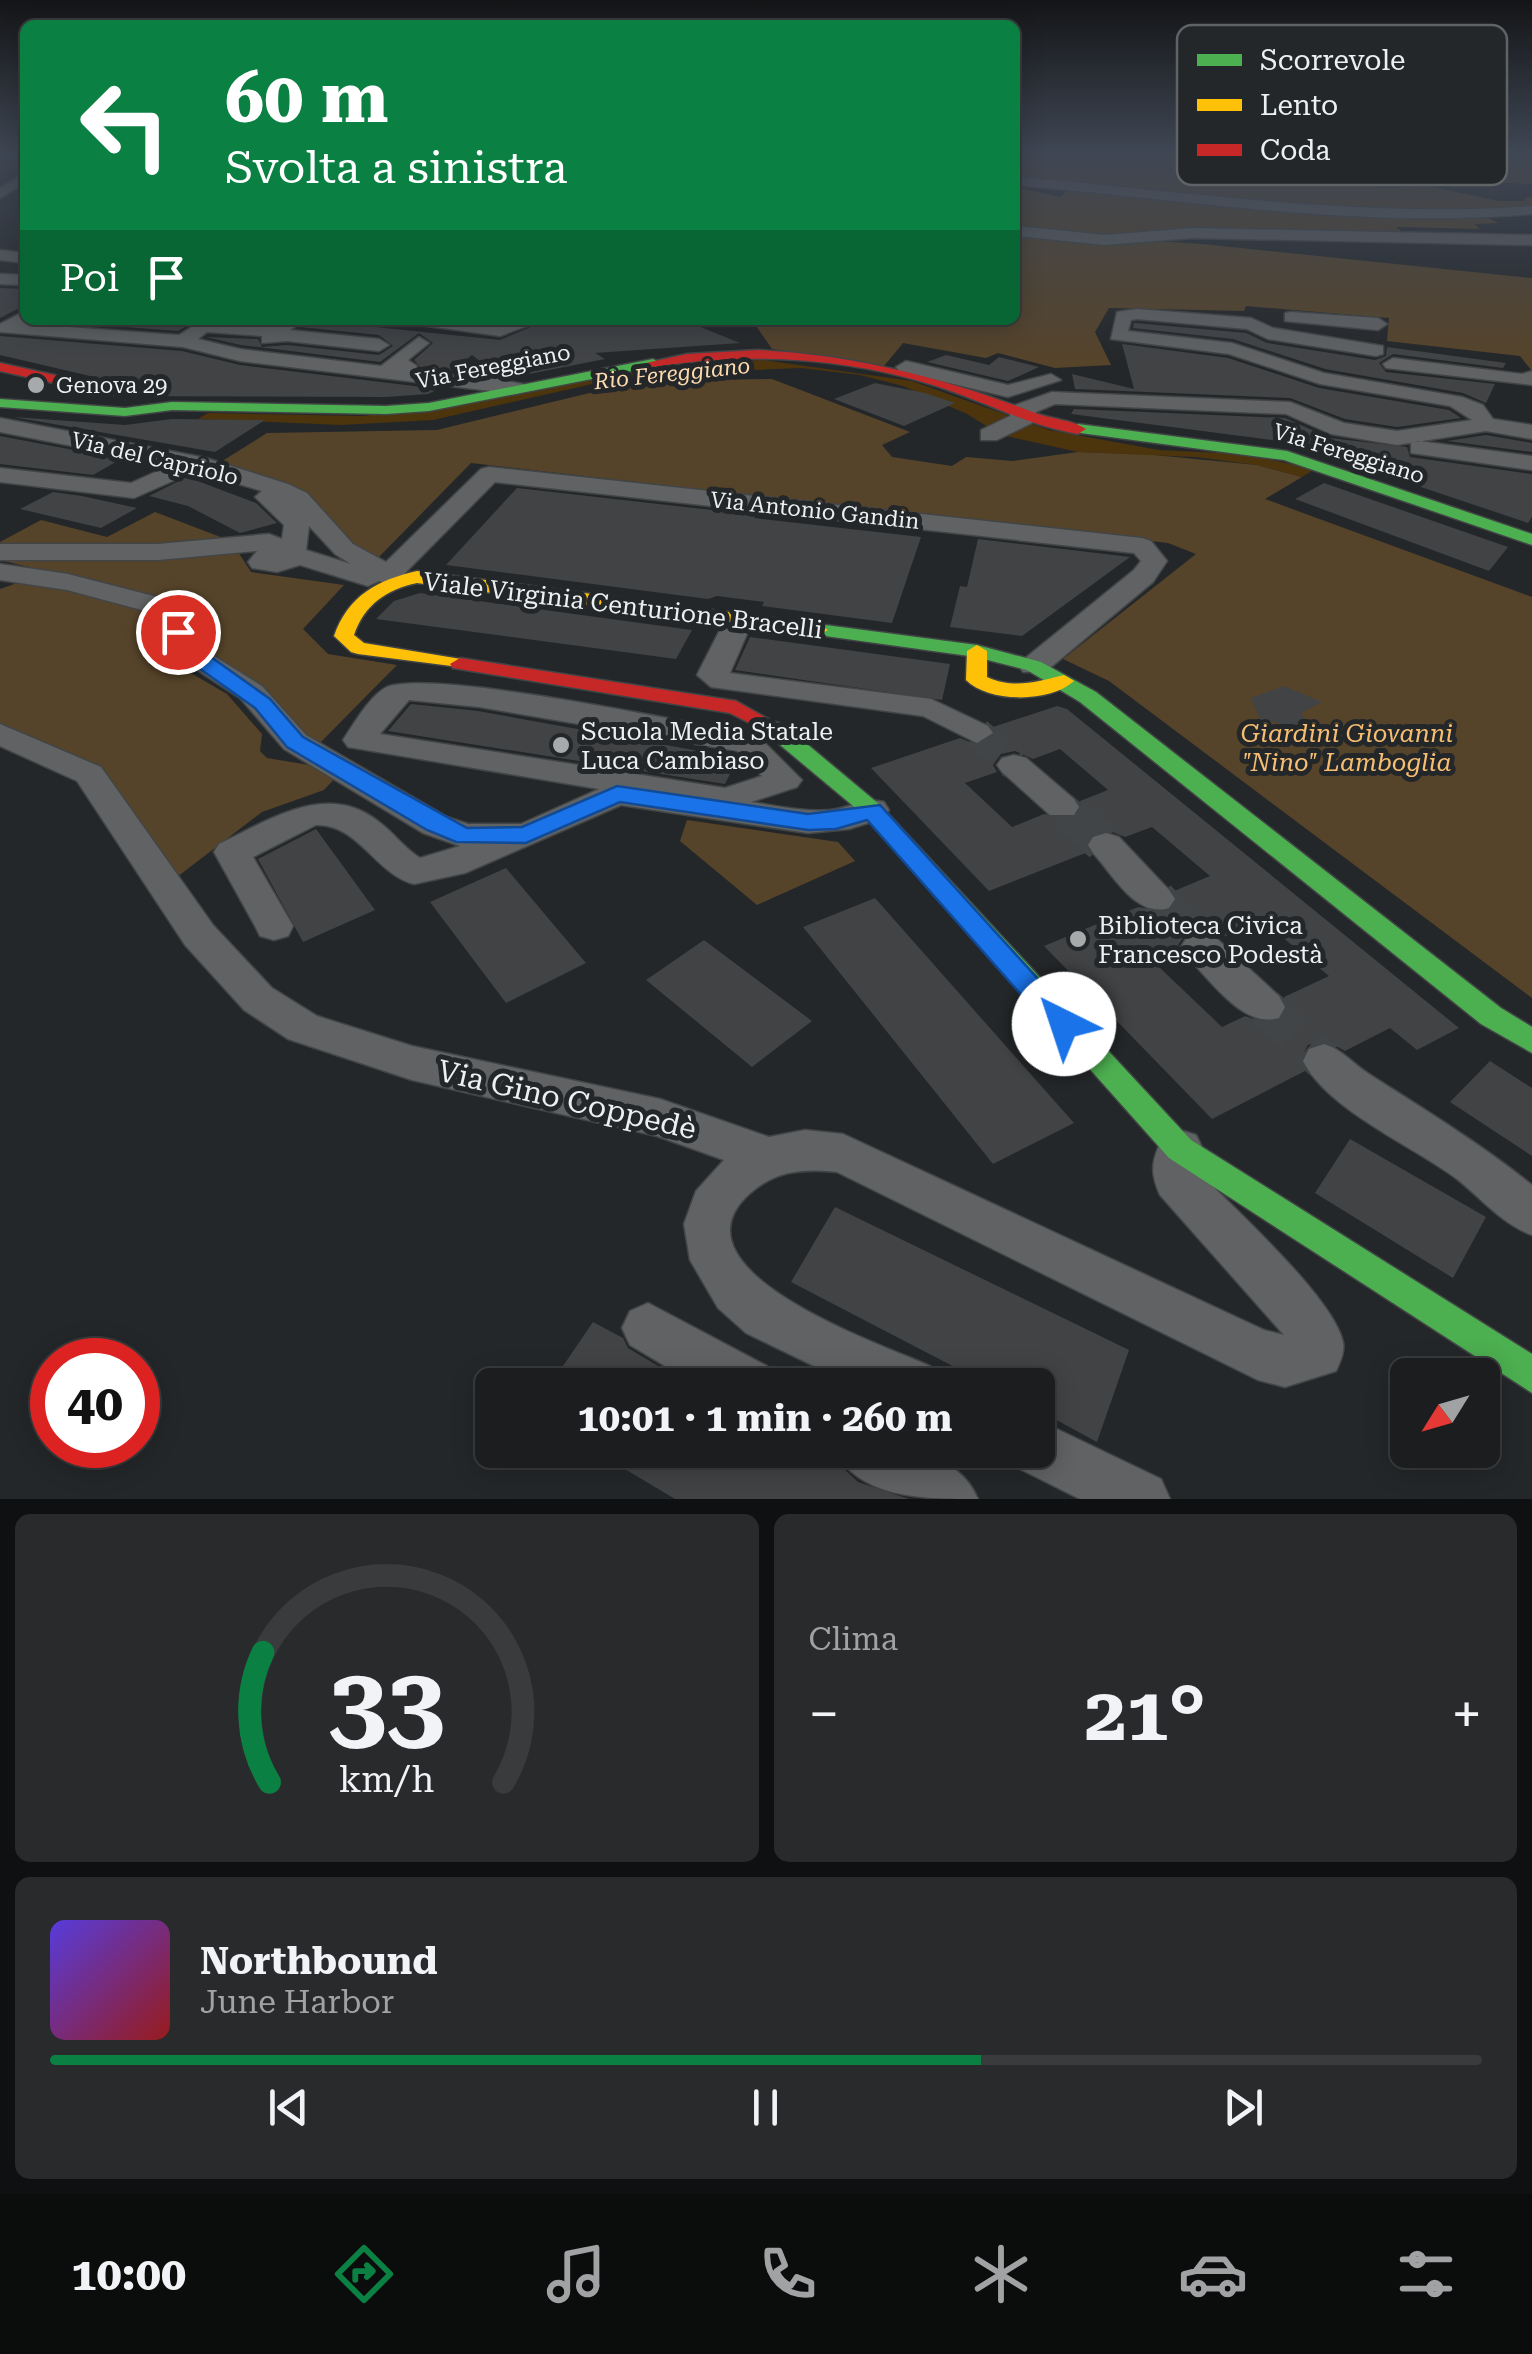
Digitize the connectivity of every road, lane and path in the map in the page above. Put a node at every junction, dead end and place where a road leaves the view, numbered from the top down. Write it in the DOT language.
graph roads {
  1 [pos="1020,232"];
  2 [pos="1532,240"];
  3 [pos="20,319"];
  4 [pos="1251,324"];
  5 [pos="1378,324"];
  6 [pos="285,325"];
  7 [pos="460,325"];
  8 [pos="517,325"];
  9 [pos="185,329"];
  10 [pos="419,343"];
  11 [pos="378,345"];
  12 [pos="240,355"];
  13 [pos="552,358"];
  14 [pos="0,367"];
  15 [pos="906,367"];
  16 [pos="417,371"];
  17 [pos="477,373"];
  18 [pos="1532,377"];
  19 [pos="516,388"];
  20 [pos="1052,398"];
  21 [pos="104,402"];
  22 [pos="0,403"];
  23 [pos="1022,416"];
  24 [pos="1486,424"];
  25 [pos="1532,432"];
  26 [pos="7,433"];
  27 [pos="991,434"];
  28 [pos="1397,438"];
  29 [pos="1470,463"];
  30 [pos="1532,463"];
  31 [pos="176,471"];
  32 [pos="1532,474"];
  33 [pos="0,476"];
  34 [pos="1532,540"];
  35 [pos="0,552"];
  36 [pos="298,557"];
  37 [pos="0,572"];
  38 [pos="390,579"];
  39 [pos="740,618"];
  40 [pos="977,651"];
  41 [pos="1034,666"];
  42 [pos="1064,681"];
  43 [pos="977,733"];
  44 [pos="0,734"];
  45 [pos="1014,766"];
  46 [pos="785,780"];
  47 [pos="1062,807"];
  48 [pos="872,810"];
  49 [pos="507,839"];
  50 [pos="1106,845"];
  51 [pos="1156,899"];
  52 [pos="274,926"];
  53 [pos="1201,947"];
  54 [pos="1264,1007"];
  55 [pos="1532,1042"];
  56 [pos="1324,1061"];
  57 [pos="1180,1149"];
  58 [pos="769,1157"];
  59 [pos="1473,1165"];
  60 [pos="1532,1192"];
  61 [pos="1532,1214"];
  62 [pos="648,1328"];
  63 [pos="718,1368"];
  64 [pos="876,1368"];
  65 [pos="1532,1375"];
  66 [pos="1055,1456"];
  67 [pos="895,1468"];
  68 [pos="949,1499"];
  69 [pos="1142,1499"];
  1 -- 2 [label="street"];
  3 -- 9 [label="street"];
  4 -- 5 [label="street"];
  4 -- 18 [label="street"];
  4 -- 24 [label="street"];
  6 -- 9 [label="street"];
  7 -- 8 [label="street"];
  9 -- 12 [label="street"];
  10 -- 16 [label="street"];
  11 -- 12 [label="street"];
  12 -- 16 [label="street"];
  13 -- 17 [label="street"];
  14 -- 21 [label="street"];
  15 -- 20 [label="street"];
  16 -- 17 [label="street"];
  17 -- 19 [label="street"];
  19 -- 21 [label="street, Via Fereggiano"];
  19 -- 23 [label="street, Via Fereggiano"];
  20 -- 23 [label="street"];
  20 -- 28 [label="street"];
  21 -- 22 [label="street, Via Fereggiano"];
  23 -- 27 [label="street"];
  23 -- 34 [label="street, Via Fereggiano"];
  24 -- 25 [label="street"];
  24 -- 28 [label="street"];
  26 -- 31 [label="street, Via del Capriolo"];
  26 -- 38 [label="street, Via del Capriolo"];
  28 -- 30 [label="street"];
  29 -- 32 [label="street"];
  31 -- 33 [label="street, Via del Capriolo"];
  31 -- 36 [label="street, Via del Capriolo"];
  35 -- 36 [label="street"];
  36 -- 38 [label="street"];
  37 -- 49 [label="street"];
  38 -- 39 [label="street, Viale Virginia Centurione Bracelli"];
  38 -- 41 [label="street, Via Antonio Gandin"];
  38 -- 48 [label="street, Viale Virginia Centurione Bracelli"];
  39 -- 40 [label="street, Viale Virginia Centurione Bracelli"];
  39 -- 43 [label="street"];
  40 -- 41 [label="street, Viale Virginia Centurione Bracelli"];
  40 -- 42 [label="street"];
  41 -- 42 [label="street, Viale Virginia Centurione Bracelli"];
  42 -- 55 [label="street, Viale Virginia Centurione Bracelli"];
  44 -- 58 [label="street, Via Gino Coppedè"];
  45 -- 47 [label="street"];
  46 -- 46 [label="street"];
  48 -- 49 [label="street"];
  48 -- 57 [label="street, Viale Virginia Centurione Bracelli"];
  49 -- 52 [label="street"];
  50 -- 51 [label="street"];
  53 -- 54 [label="street"];
  56 -- 59 [label="street"];
  57 -- 58 [label="street, Via Gino Coppedè"];
  57 -- 65 [label="street, Viale Virginia Centurione Bracelli"];
  58 -- 64 [label="street"];
  59 -- 60 [label="street"];
  59 -- 61 [label="street"];
  62 -- 63 [label="street"];
  66 -- 69 [label="street"];
  67 -- 68 [label="street"];
}
